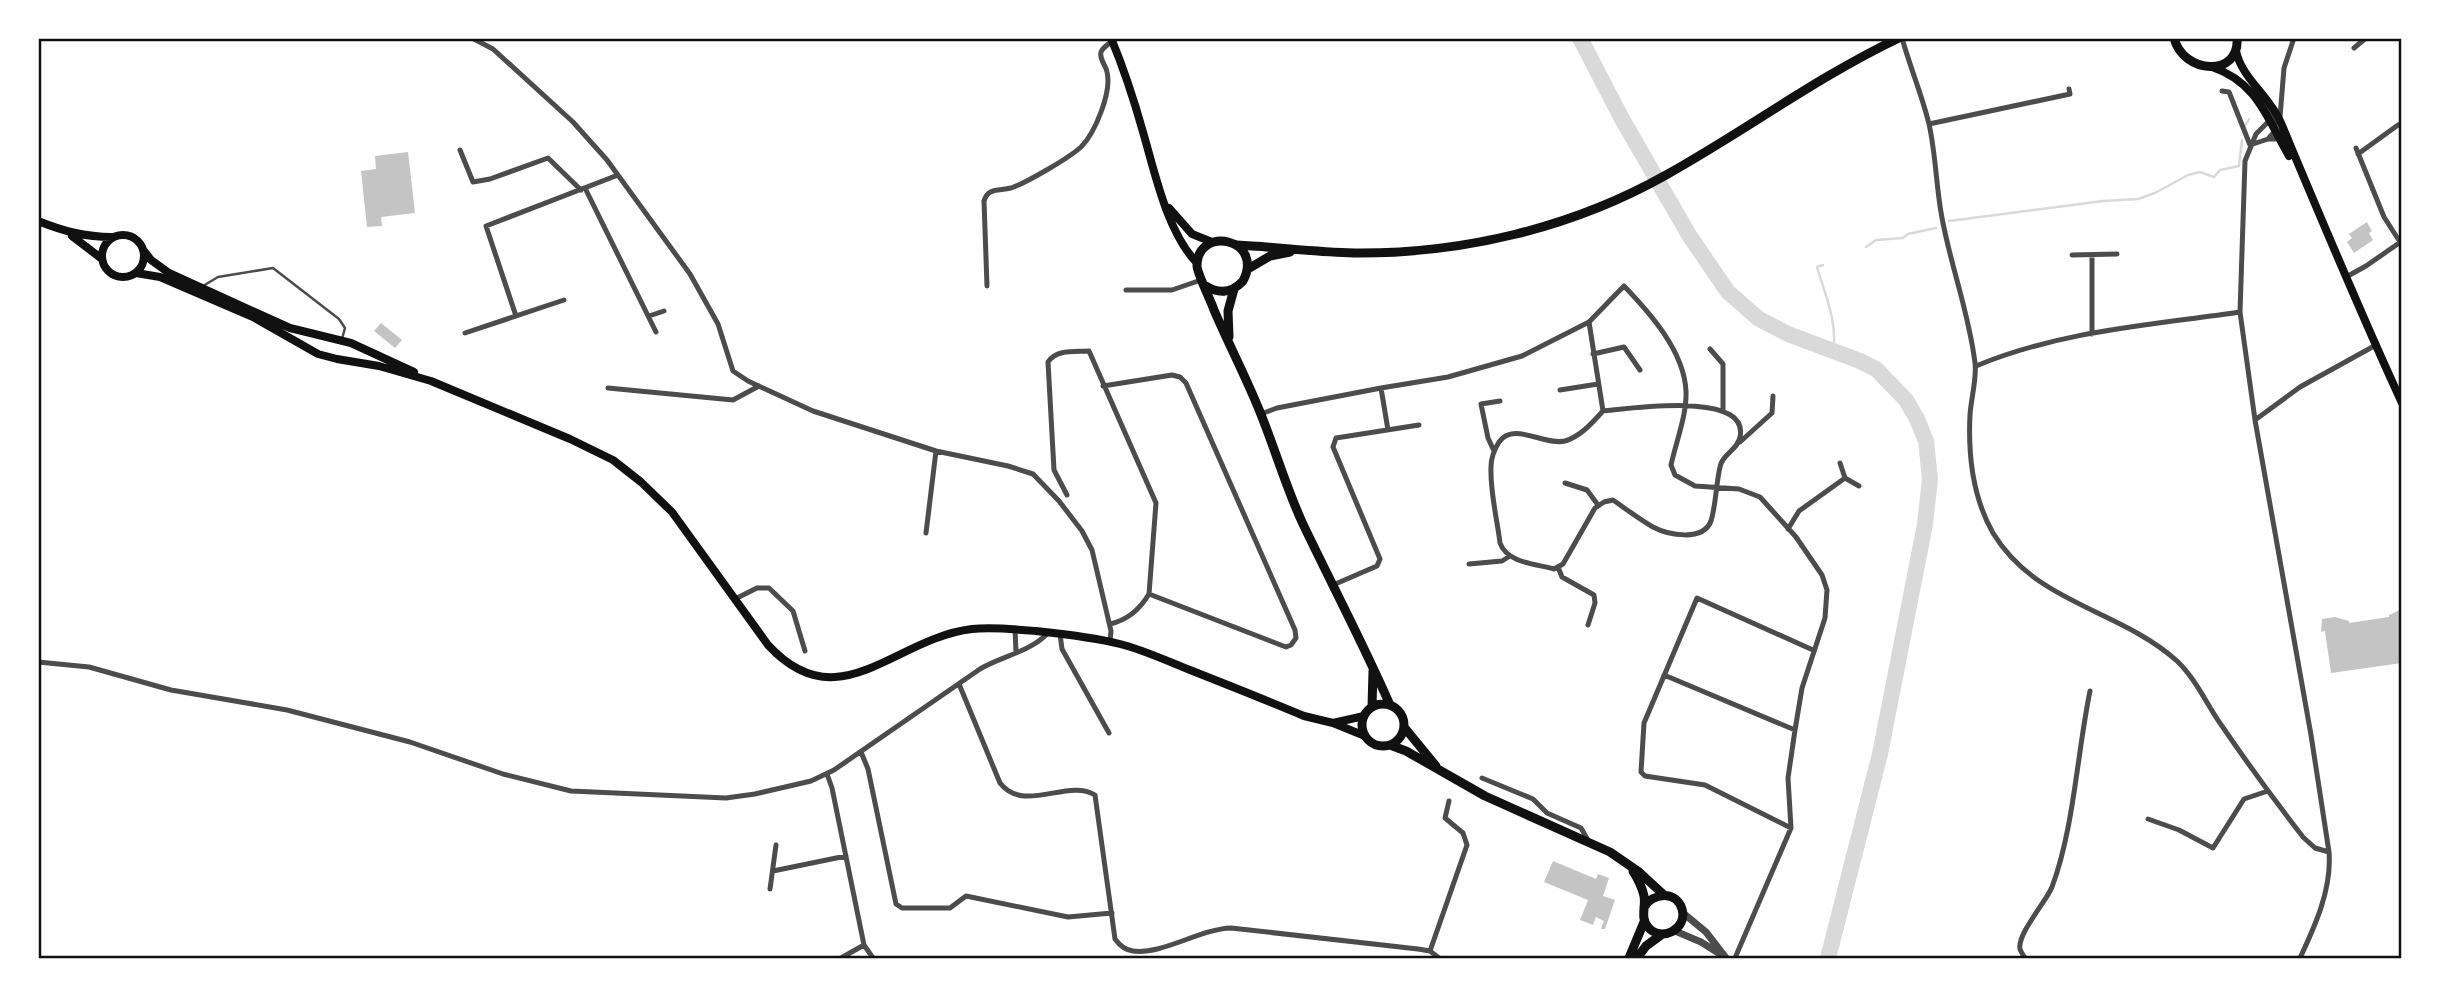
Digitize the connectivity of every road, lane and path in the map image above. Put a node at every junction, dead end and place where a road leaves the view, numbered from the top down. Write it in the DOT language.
graph roads {
  1 [pos="472,38"];
  2 [pos="1901,38"];
  3 [pos="2294,38"];
  4 [pos="2365,38"];
  5 [pos="1112,40"];
  6 [pos="2172,40"];
  7 [pos="2238,42"];
  8 [pos="2354,48"];
  9 [pos="2212,67"];
  10 [pos="2255,84"];
  11 [pos="2222,88"];
  12 [pos="2069,89"];
  13 [pos="2270,120"];
  14 [pos="2280,120"];
  15 [pos="1929,124"];
  16 [pos="2398,125"];
  17 [pos="2277,135"];
  18 [pos="2250,145"];
  19 [pos="460,150"];
  20 [pos="618,175"];
  21 [pos="2302,176"];
  22 [pos="583,189"];
  23 [pos="1164,200"];
  24 [pos="38,221"];
  25 [pos="66,232"];
  26 [pos="112,237"];
  27 [pos="2400,241"];
  28 [pos="1212,242"];
  29 [pos="1237,245"];
  30 [pos="144,251"];
  31 [pos="1298,251"];
  32 [pos="2117,254"];
  33 [pos="2072,255"];
  34 [pos="2092,255"];
  35 [pos="102,258"];
  36 [pos="1197,263"];
  37 [pos="1248,269"];
  38 [pos="136,273"];
  39 [pos="2345,278"];
  40 [pos="1203,283"];
  41 [pos="987,286"];
  42 [pos="200,287"];
  43 [pos="1234,289"];
  44 [pos="1126,290"];
  45 [pos="564,299"];
  46 [pos="664,311"];
  47 [pos="2241,312"];
  48 [pos="516,316"];
  49 [pos="649,316"];
  50 [pos="1589,322"];
  51 [pos="656,332"];
  52 [pos="465,333"];
  53 [pos="2092,334"];
  54 [pos="342,341"];
  55 [pos="1230,345"];
  56 [pos="2376,345"];
  57 [pos="1710,349"];
  58 [pos="1593,354"];
  59 [pos="1976,366"];
  60 [pos="1640,370"];
  61 [pos="431,381"];
  62 [pos="1598,384"];
  63 [pos="759,386"];
  64 [pos="1103,386"];
  65 [pos="1381,387"];
  66 [pos="608,388"];
  67 [pos="1560,390"];
  68 [pos="1773,396"];
  69 [pos="1500,401"];
  70 [pos="2402,402"];
  71 [pos="1684,405"];
  72 [pos="1723,410"];
  73 [pos="1603,411"];
  74 [pos="1261,414"];
  75 [pos="2255,420"];
  76 [pos="1419,425"];
  77 [pos="1388,430"];
  78 [pos="1737,444"];
  79 [pos="1494,451"];
  80 [pos="936,452"];
  81 [pos="1840,463"];
  82 [pos="1845,478"];
  83 [pos="1565,484"];
  84 [pos="1859,486"];
  85 [pos="1716,488"];
  86 [pos="1068,495"];
  87 [pos="1598,505"];
  88 [pos="1788,530"];
  89 [pos="926,533"];
  90 [pos="1510,556"];
  91 [pos="1469,564"];
  92 [pos="1558,567"];
  93 [pos="1334,585"];
  94 [pos="1149,594"];
  95 [pos="735,599"];
  96 [pos="1110,624"];
  97 [pos="1588,625"];
  98 [pos="1015,629"];
  99 [pos="1048,633"];
  100 [pos="1060,634"];
  101 [pos="1110,642"];
  102 [pos="805,650"];
  103 [pos="1813,650"];
  104 [pos="1016,652"];
  105 [pos="38,662"];
  106 [pos="1372,663"];
  107 [pos="1664,675"];
  108 [pos="959,684"];
  109 [pos="2090,691"];
  110 [pos="1390,705"];
  111 [pos="1372,707"];
  112 [pos="1364,716"];
  113 [pos="1333,723"];
  114 [pos="1404,727"];
  115 [pos="1795,730"];
  116 [pos="1110,733"];
  117 [pos="1365,736"];
  118 [pos="1390,745"];
  119 [pos="861,751"];
  120 [pos="1441,772"];
  121 [pos="827,774"];
  122 [pos="1482,778"];
  123 [pos="2269,792"];
  124 [pos="1449,801"];
  125 [pos="2148,819"];
  126 [pos="1791,828"];
  127 [pos="1589,842"];
  128 [pos="776,845"];
  129 [pos="2329,852"];
  130 [pos="846,856"];
  131 [pos="1631,866"];
  132 [pos="773,871"];
  133 [pos="770,889"];
  134 [pos="1664,895"];
  135 [pos="1644,908"];
  136 [pos="1112,913"];
  137 [pos="1683,913"];
  138 [pos="1644,922"];
  139 [pos="1675,931"];
  140 [pos="1661,934"];
  141 [pos="864,945"];
  142 [pos="1430,951"];
  143 [pos="1725,957"];
  144 [pos="841,958"];
  145 [pos="873,958"];
  146 [pos="1440,958"];
  147 [pos="1629,958"];
  148 [pos="1637,958"];
  149 [pos="1735,958"];
  150 [pos="2025,958"];
  151 [pos="2300,958"];
  1 -- 20 [label="street"];
  2 -- 15 [label="street"];
  2 -- 31 [label="main road"];
  3 -- 14 [label="street"];
  4 -- 8 [label="street"];
  5 -- 23 [label="main road"];
  5 -- 41 [label="street"];
  6 -- 9 [label="main road"];
  7 -- 9 [label="main road"];
  7 -- 10 [label="main road"];
  9 -- 13 [label="main road"];
  10 -- 14 [label="main road"];
  10 -- 17 [label="street"];
  11 -- 18 [label="street"];
  12 -- 15 [label="street"];
  13 -- 17 [label="main road"];
  13 -- 18 [label="street"];
  14 -- 21 [label="main road"];
  15 -- 59 [label="street"];
  16 -- 27 [label="street"];
  17 -- 18 [label="street"];
  17 -- 21 [label="main road"];
  18 -- 47 [label="street"];
  19 -- 22 [label="street"];
  20 -- 22 [label="street"];
  20 -- 63 [label="street"];
  21 -- 39 [label="main road"];
  22 -- 48 [label="street"];
  22 -- 49 [label="street"];
  23 -- 28 [label="main road"];
  23 -- 36 [label="main road"];
  24 -- 25 [label="main road"];
  25 -- 26 [label="main road"];
  25 -- 35 [label="main road"];
  26 -- 30 [label="main road"];
  26 -- 35 [label="main road"];
  27 -- 39 [label="street"];
  28 -- 29 [label="main road"];
  28 -- 36 [label="main road"];
  29 -- 31 [label="main road"];
  29 -- 37 [label="main road"];
  30 -- 38 [label="main road"];
  30 -- 42 [label="main road"];
  31 -- 37 [label="main road"];
  32 -- 34 [label="street"];
  33 -- 34 [label="street"];
  34 -- 53 [label="street"];
  35 -- 38 [label="main road"];
  36 -- 40 [label="main road"];
  37 -- 43 [label="main road"];
  38 -- 61 [label="main road"];
  39 -- 56 [label="main road"];
  40 -- 43 [label="main road"];
  40 -- 44 [label="street"];
  40 -- 55 [label="main road"];
  42 -- 54 [label="main road"];
  42 -- 54 [label="lane"];
  43 -- 55 [label="main road"];
  45 -- 48 [label="street"];
  46 -- 49 [label="street"];
  47 -- 53 [label="street"];
  47 -- 75 [label="street"];
  48 -- 52 [label="street"];
  49 -- 51 [label="street"];
  50 -- 58 [label="street"];
  50 -- 65 [label="street"];
  50 -- 71 [label="street"];
  53 -- 59 [label="street"];
  54 -- 61 [label="main road"];
  55 -- 74 [label="main road"];
  56 -- 70 [label="main road"];
  56 -- 75 [label="street"];
  57 -- 72 [label="street"];
  58 -- 60 [label="street"];
  58 -- 62 [label="street"];
  59 -- 123 [label="street"];
  61 -- 95 [label="main road"];
  62 -- 67 [label="street"];
  62 -- 73 [label="street"];
  63 -- 66 [label="street"];
  63 -- 80 [label="street"];
  64 -- 86 [label="street"];
  64 -- 94 [label="street"];
  64 -- 94 [label="street"];
  65 -- 74 [label="street"];
  65 -- 77 [label="street"];
  68 -- 78 [label="street"];
  69 -- 79 [label="street"];
  71 -- 72 [label="street"];
  71 -- 73 [label="street"];
  71 -- 85 [label="street"];
  72 -- 78 [label="street"];
  73 -- 79 [label="street"];
  74 -- 93 [label="main road"];
  75 -- 129 [label="street"];
  76 -- 77 [label="street"];
  77 -- 93 [label="street"];
  78 -- 85 [label="street"];
  79 -- 90 [label="street"];
  80 -- 89 [label="street"];
  80 -- 96 [label="street"];
  81 -- 82 [label="street"];
  82 -- 84 [label="street"];
  82 -- 88 [label="street"];
  83 -- 87 [label="street"];
  85 -- 87 [label="street"];
  85 -- 88 [label="street"];
  87 -- 92 [label="street"];
  88 -- 103 [label="street"];
  90 -- 91 [label="street"];
  90 -- 92 [label="street"];
  92 -- 97 [label="street"];
  93 -- 106 [label="main road"];
  94 -- 96 [label="street"];
  95 -- 98 [label="main road"];
  95 -- 102 [label="street"];
  96 -- 101 [label="street"];
  98 -- 99 [label="main road"];
  98 -- 104 [label="street"];
  99 -- 100 [label="main road"];
  99 -- 104 [label="street"];
  100 -- 101 [label="main road"];
  100 -- 116 [label="street"];
  101 -- 113 [label="main road"];
  103 -- 107 [label="street"];
  103 -- 115 [label="street"];
  104 -- 108 [label="street"];
  105 -- 121 [label="street"];
  106 -- 110 [label="main road"];
  106 -- 111 [label="main road"];
  107 -- 115 [label="street"];
  107 -- 126 [label="street"];
  108 -- 119 [label="street"];
  108 -- 136 [label="street"];
  109 -- 150 [label="street"];
  110 -- 111 [label="main road"];
  110 -- 114 [label="main road"];
  111 -- 112 [label="main road"];
  112 -- 113 [label="main road"];
  112 -- 117 [label="main road"];
  113 -- 117 [label="main road"];
  114 -- 118 [label="main road"];
  114 -- 120 [label="main road"];
  115 -- 126 [label="street"];
  117 -- 118 [label="main road"];
  118 -- 120 [label="main road"];
  119 -- 121 [label="street"];
  119 -- 136 [label="street"];
  120 -- 127 [label="main road"];
  121 -- 130 [label="street"];
  122 -- 127 [label="street"];
  123 -- 125 [label="street"];
  123 -- 129 [label="street"];
  124 -- 142 [label="street"];
  126 -- 149 [label="street"];
  127 -- 131 [label="main road"];
  128 -- 132 [label="street"];
  129 -- 151 [label="street"];
  130 -- 132 [label="street"];
  130 -- 141 [label="street"];
  131 -- 134 [label="main road"];
  131 -- 135 [label="main road"];
  132 -- 133 [label="street"];
  134 -- 135 [label="main road"];
  134 -- 137 [label="main road"];
  135 -- 138 [label="main road"];
  136 -- 142 [label="street"];
  137 -- 139 [label="main road"];
  137 -- 143 [label="street"];
  138 -- 140 [label="main road"];
  138 -- 147 [label="main road"];
  139 -- 140 [label="main road"];
  139 -- 143 [label="street"];
  140 -- 148 [label="main road"];
  141 -- 144 [label="street"];
  141 -- 145 [label="street"];
  142 -- 146 [label="street"];
}
